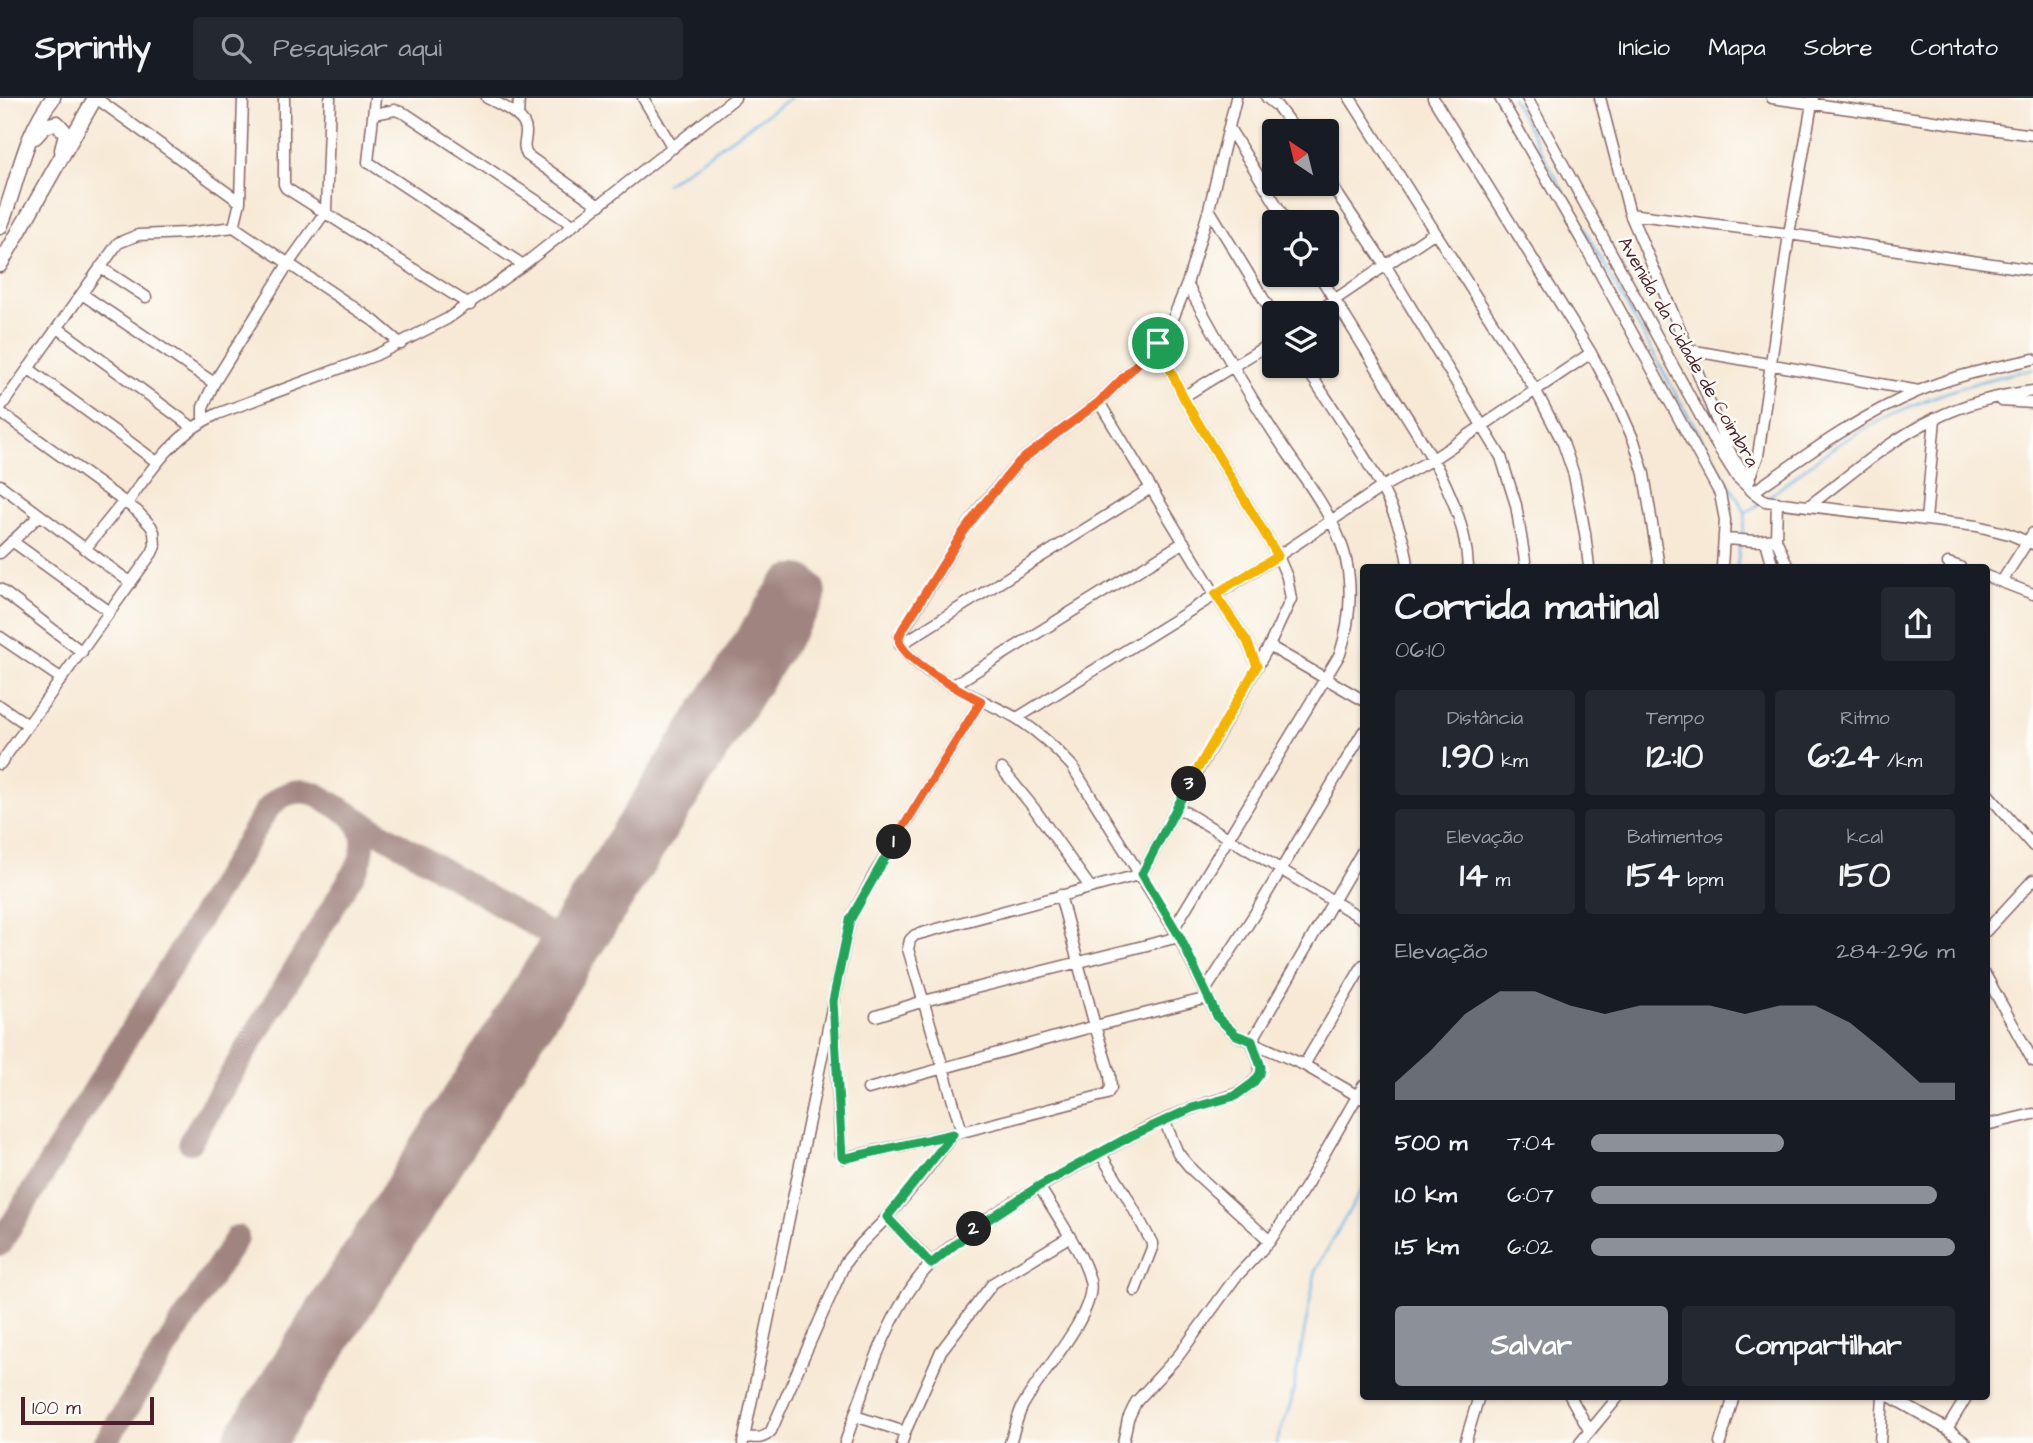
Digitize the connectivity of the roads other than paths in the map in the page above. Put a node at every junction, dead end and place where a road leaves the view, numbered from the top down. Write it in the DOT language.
graph roads {
  1 [pos="54,98"];
  2 [pos="96,98"];
  3 [pos="243,98"];
  4 [pos="284,98"];
  5 [pos="330,98"];
  6 [pos="375,98"];
  7 [pos="487,98"];
  8 [pos="519,98"];
  9 [pos="643,98"];
  10 [pos="735,98"];
  11 [pos="1236,98"];
  12 [pos="1267,98"];
  13 [pos="1350,98"];
  14 [pos="1433,98"];
  15 [pos="1500,98"];
  16 [pos="1527,98"];
  17 [pos="1600,98"];
  18 [pos="1772,98"];
  19 [pos="1813,101"];
  20 [pos="374,114"];
  21 [pos="518,117"];
  22 [pos="1287,119"];
  23 [pos="1228,128"];
  24 [pos="2033,135"];
  25 [pos="673,148"];
  26 [pos="21,163"];
  27 [pos="50,177"];
  28 [pos="1339,196"];
  29 [pos="240,202"];
  30 [pos="599,206"];
  31 [pos="1209,209"];
  32 [pos="1279,210"];
  33 [pos="326,211"];
  34 [pos="1630,214"];
  35 [pos="573,225"];
  36 [pos="0,227"];
  37 [pos="234,227"];
  38 [pos="1436,232"];
  39 [pos="1789,234"];
  40 [pos="288,264"];
  41 [pos="0,265"];
  42 [pos="523,265"];
  43 [pos="1386,266"];
  44 [pos="100,267"];
  45 [pos="2033,270"];
  46 [pos="1187,284"];
  47 [pos="1326,287"];
  48 [pos="82,294"];
  49 [pos="146,297"];
  50 [pos="1334,299"];
  51 [pos="1265,301"];
  52 [pos="1331,301"];
  53 [pos="470,305"];
  54 [pos="58,328"];
  55 [pos="1158,343"];
  56 [pos="401,344"];
  57 [pos="1262,348"];
  58 [pos="1689,349"];
  59 [pos="1591,353"];
  60 [pos="2033,359"];
  61 [pos="1771,363"];
  62 [pos="1231,365"];
  63 [pos="29,369"];
  64 [pos="1313,378"];
  65 [pos="214,383"];
  66 [pos="1536,391"];
  67 [pos="1919,391"];
  68 [pos="2033,391"];
  69 [pos="1183,397"];
  70 [pos="1988,400"];
  71 [pos="1099,402"];
  72 [pos="2033,403"];
  73 [pos="0,410"];
  74 [pos="1935,418"];
  75 [pos="197,424"];
  76 [pos="1484,425"];
  77 [pos="1433,459"];
  78 [pos="157,462"];
  79 [pos="0,485"];
  80 [pos="1745,485"];
  81 [pos="1382,487"];
  82 [pos="1151,488"];
  83 [pos="125,502"];
  84 [pos="1777,502"];
  85 [pos="1810,505"];
  86 [pos="40,515"];
  87 [pos="1331,520"];
  88 [pos="1926,520"];
  89 [pos="1729,539"];
  90 [pos="1766,540"];
  91 [pos="2031,540"];
  92 [pos="1184,542"];
  93 [pos="5,546"];
  94 [pos="85,549"];
  95 [pos="1278,556"];
  96 [pos="1948,563"];
  97 [pos="1408,564"];
  98 [pos="1468,564"];
  99 [pos="1526,564"];
  100 [pos="1589,564"];
  101 [pos="1659,564"];
  102 [pos="1723,564"];
  103 [pos="1772,564"];
  104 [pos="1786,564"];
  105 [pos="1951,564"];
  106 [pos="1992,581"];
  107 [pos="131,583"];
  108 [pos="0,589"];
  109 [pos="1215,594"];
  110 [pos="2033,594"];
  111 [pos="110,612"];
  112 [pos="0,637"];
  113 [pos="900,645"];
  114 [pos="1269,646"];
  115 [pos="82,652"];
  116 [pos="1257,666"];
  117 [pos="62,679"];
  118 [pos="1325,679"];
  119 [pos="952,685"];
  120 [pos="1360,698"];
  121 [pos="981,701"];
  122 [pos="0,706"];
  123 [pos="1017,718"];
  124 [pos="28,725"];
  125 [pos="1360,737"];
  126 [pos="0,764"];
  127 [pos="1002,769"];
  128 [pos="1990,797"];
  129 [pos="1177,807"];
  130 [pos="1230,839"];
  131 [pos="2033,846"];
  132 [pos="1360,855"];
  133 [pos="1280,870"];
  134 [pos="1142,874"];
  135 [pos="2033,880"];
  136 [pos="1090,887"];
  137 [pos="1060,895"];
  138 [pos="1333,901"];
  139 [pos="1360,917"];
  140 [pos="1990,927"];
  141 [pos="1177,933"];
  142 [pos="1077,963"];
  143 [pos="1360,970"];
  144 [pos="1990,983"];
  145 [pos="1206,995"];
  146 [pos="833,1001"];
  147 [pos="924,1001"];
  148 [pos="876,1016"];
  149 [pos="1095,1026"];
  150 [pos="1252,1041"];
  151 [pos="2033,1061"];
  152 [pos="1304,1065"];
  153 [pos="942,1068"];
  154 [pos="868,1089"];
  155 [pos="1360,1093"];
  156 [pos="1360,1096"];
  157 [pos="2033,1114"];
  158 [pos="1164,1120"];
  159 [pos="1990,1124"];
  160 [pos="958,1133"];
  161 [pos="1100,1153"];
  162 [pos="1039,1186"];
  163 [pos="887,1217"];
  164 [pos="1069,1237"];
  165 [pos="1270,1241"];
  166 [pos="931,1264"];
  167 [pos="1135,1291"];
  168 [pos="1478,1400"];
  169 [pos="1572,1400"];
  170 [pos="1615,1400"];
  171 [pos="1733,1400"];
  172 [pos="1883,1400"];
  173 [pos="1896,1400"];
  174 [pos="1965,1400"];
  175 [pos="855,1416"];
  176 [pos="1947,1429"];
  177 [pos="1589,1430"];
  178 [pos="903,1438"];
  179 [pos="744,1440"];
  180 [pos="845,1443"];
  181 [pos="1010,1443"];
  182 [pos="1123,1443"];
  183 [pos="1465,1443"];
  184 [pos="1580,1443"];
  185 [pos="1720,1443"];
  186 [pos="1880,1443"];
  187 [pos="1966,1443"];
  1 -- 26 [label="main road"];
  2 -- 27 [label="main road"];
  2 -- 29 [label="street"];
  3 -- 29 [label="street"];
  4 -- 33 [label="street"];
  5 -- 33 [label="street"];
  6 -- 20 [label="street"];
  7 -- 21 [label="street"];
  8 -- 21 [label="street"];
  9 -- 25 [label="street"];
  10 -- 25 [label="street"];
  11 -- 23 [label="street"];
  12 -- 22 [label="street"];
  13 -- 38 [label="street"];
  14 -- 59 [label="street"];
  15 -- 89 [label="street, Avenida da Cidade de Coimbra"];
  16 -- 80 [label="street, Avenida da Cidade de Coimbra"];
  17 -- 34 [label="street"];
  18 -- 19 [label="street"];
  19 -- 24 [label="street"];
  19 -- 39 [label="street"];
  20 -- 35 [label="street"];
  20 -- 42 [label="street"];
  21 -- 30 [label="street"];
  23 -- 31 [label="street"];
  23 -- 32 [label="street"];
  25 -- 30 [label="street"];
  26 -- 27 [label="main road"];
  26 -- 36 [label="main road"];
  27 -- 41 [label="main road"];
  28 -- 43 [label="street"];
  29 -- 37 [label="street"];
  30 -- 35 [label="street"];
  31 -- 46 [label="street"];
  31 -- 51 [label="street"];
  33 -- 40 [label="street"];
  33 -- 53 [label="street"];
  34 -- 39 [label="street"];
  34 -- 58 [label="street"];
  35 -- 42 [label="street"];
  37 -- 40 [label="street"];
  37 -- 44 [label="street"];
  38 -- 43 [label="street"];
  38 -- 66 [label="street"];
  39 -- 45 [label="street"];
  39 -- 61 [label="street"];
  40 -- 56 [label="street"];
  40 -- 65 [label="street"];
  42 -- 53 [label="street"];
  43 -- 50 [label="street"];
  43 -- 76 [label="street"];
  44 -- 48 [label="street"];
  44 -- 49 [label="street"];
  46 -- 55 [label="street"];
  46 -- 62 [label="street"];
  47 -- 50 [label="street"];
  48 -- 54 [label="street"];
  48 -- 65 [label="street"];
  50 -- 52 [label="street"];
  50 -- 77 [label="street"];
  53 -- 56 [label="street"];
  54 -- 63 [label="street"];
  54 -- 75 [label="street"];
  55 -- 69 [label="street"];
  55 -- 71 [label="street"];
  56 -- 75 [label="street"];
  57 -- 62 [label="street"];
  58 -- 61 [label="street"];
  58 -- 80 [label="street"];
  59 -- 66 [label="street"];
  59 -- 101 [label="street"];
  60 -- 67 [label="street, Avenida da Cidade de Coimbra"];
  61 -- 67 [label="street"];
  61 -- 80 [label="street"];
  62 -- 69 [label="street"];
  62 -- 87 [label="street"];
  63 -- 73 [label="street"];
  63 -- 78 [label="street"];
  64 -- 81 [label="street"];
  65 -- 75 [label="street"];
  66 -- 76 [label="street"];
  66 -- 100 [label="street"];
  67 -- 80 [label="street, Avenida da Cidade de Coimbra"];
  68 -- 70 [label="street"];
  69 -- 95 [label="street"];
  70 -- 72 [label="street"];
  70 -- 74 [label="street"];
  71 -- 82 [label="street"];
  71 -- 113 [label="street"];
  73 -- 83 [label="street"];
  74 -- 85 [label="street"];
  74 -- 88 [label="street"];
  75 -- 78 [label="street"];
  76 -- 77 [label="street"];
  76 -- 99 [label="street"];
  77 -- 81 [label="street"];
  77 -- 98 [label="street"];
  78 -- 83 [label="street"];
  79 -- 86 [label="street"];
  80 -- 84 [label="street"];
  81 -- 87 [label="street"];
  81 -- 97 [label="street"];
  82 -- 92 [label="street"];
  82 -- 113 [label="street"];
  83 -- 94 [label="street"];
  83 -- 107 [label="street"];
  84 -- 85 [label="street"];
  84 -- 90 [label="street"];
  85 -- 88 [label="street"];
  86 -- 93 [label="street"];
  86 -- 94 [label="street"];
  87 -- 95 [label="street"];
  87 -- 118 [label="street"];
  88 -- 91 [label="street"];
  89 -- 90 [label="street"];
  89 -- 102 [label="street, Avenida da Cidade de Coimbra"];
  90 -- 103 [label="street"];
  90 -- 104 [label="street"];
  91 -- 106 [label="street"];
  92 -- 109 [label="street"];
  92 -- 119 [label="street"];
  93 -- 111 [label="street"];
  94 -- 107 [label="street"];
  95 -- 109 [label="street"];
  95 -- 114 [label="street"];
  96 -- 105 [label="street"];
  106 -- 110 [label="street"];
  107 -- 111 [label="street"];
  108 -- 115 [label="street"];
  109 -- 116 [label="street"];
  109 -- 123 [label="street"];
  111 -- 115 [label="street"];
  112 -- 117 [label="street"];
  113 -- 119 [label="street"];
  114 -- 116 [label="street"];
  114 -- 118 [label="street"];
  115 -- 117 [label="street"];
  116 -- 129 [label="street"];
  117 -- 124 [label="street"];
  118 -- 120 [label="street"];
  118 -- 130 [label="street"];
  119 -- 121 [label="street"];
  121 -- 123 [label="street"];
  121 -- 146 [label="street"];
  122 -- 124 [label="street"];
  123 -- 134 [label="street"];
  124 -- 126 [label="street"];
  125 -- 133 [label="street"];
  127 -- 136 [label="street"];
  128 -- 131 [label="street"];
  129 -- 130 [label="street"];
  129 -- 134 [label="street"];
  130 -- 133 [label="street"];
  130 -- 141 [label="street"];
  132 -- 138 [label="street"];
  133 -- 138 [label="street"];
  133 -- 145 [label="street"];
  134 -- 136 [label="street"];
  134 -- 141 [label="street"];
  135 -- 140 [label="street"];
  136 -- 137 [label="street"];
  137 -- 142 [label="street"];
  137 -- 147 [label="street"];
  138 -- 139 [label="street"];
  138 -- 150 [label="street"];
  141 -- 142 [label="street"];
  141 -- 145 [label="street"];
  142 -- 147 [label="street"];
  142 -- 149 [label="street"];
  143 -- 152 [label="street"];
  144 -- 151 [label="street"];
  145 -- 149 [label="street"];
  145 -- 150 [label="street"];
  146 -- 160 [label="street"];
  146 -- 179 [label="street"];
  147 -- 148 [label="street"];
  147 -- 153 [label="street"];
  149 -- 153 [label="street"];
  149 -- 160 [label="street"];
  150 -- 152 [label="street"];
  150 -- 158 [label="street"];
  152 -- 155 [label="street"];
  153 -- 154 [label="street"];
  153 -- 160 [label="street"];
  156 -- 165 [label="street"];
  157 -- 159 [label="street"];
  158 -- 161 [label="street"];
  158 -- 165 [label="street"];
  160 -- 163 [label="street"];
  161 -- 162 [label="street"];
  161 -- 167 [label="street"];
  162 -- 164 [label="street"];
  162 -- 166 [label="street"];
  163 -- 166 [label="street"];
  163 -- 179 [label="street"];
  164 -- 178 [label="street"];
  164 -- 181 [label="street"];
  165 -- 182 [label="street"];
  166 -- 175 [label="street"];
  168 -- 183 [label="street"];
  169 -- 177 [label="street"];
  170 -- 177 [label="street"];
  171 -- 185 [label="street"];
  172 -- 186 [label="street"];
  173 -- 176 [label="street"];
  174 -- 176 [label="street"];
  175 -- 178 [label="street"];
  175 -- 180 [label="street"];
  176 -- 187 [label="street"];
  177 -- 184 [label="street"];
}
